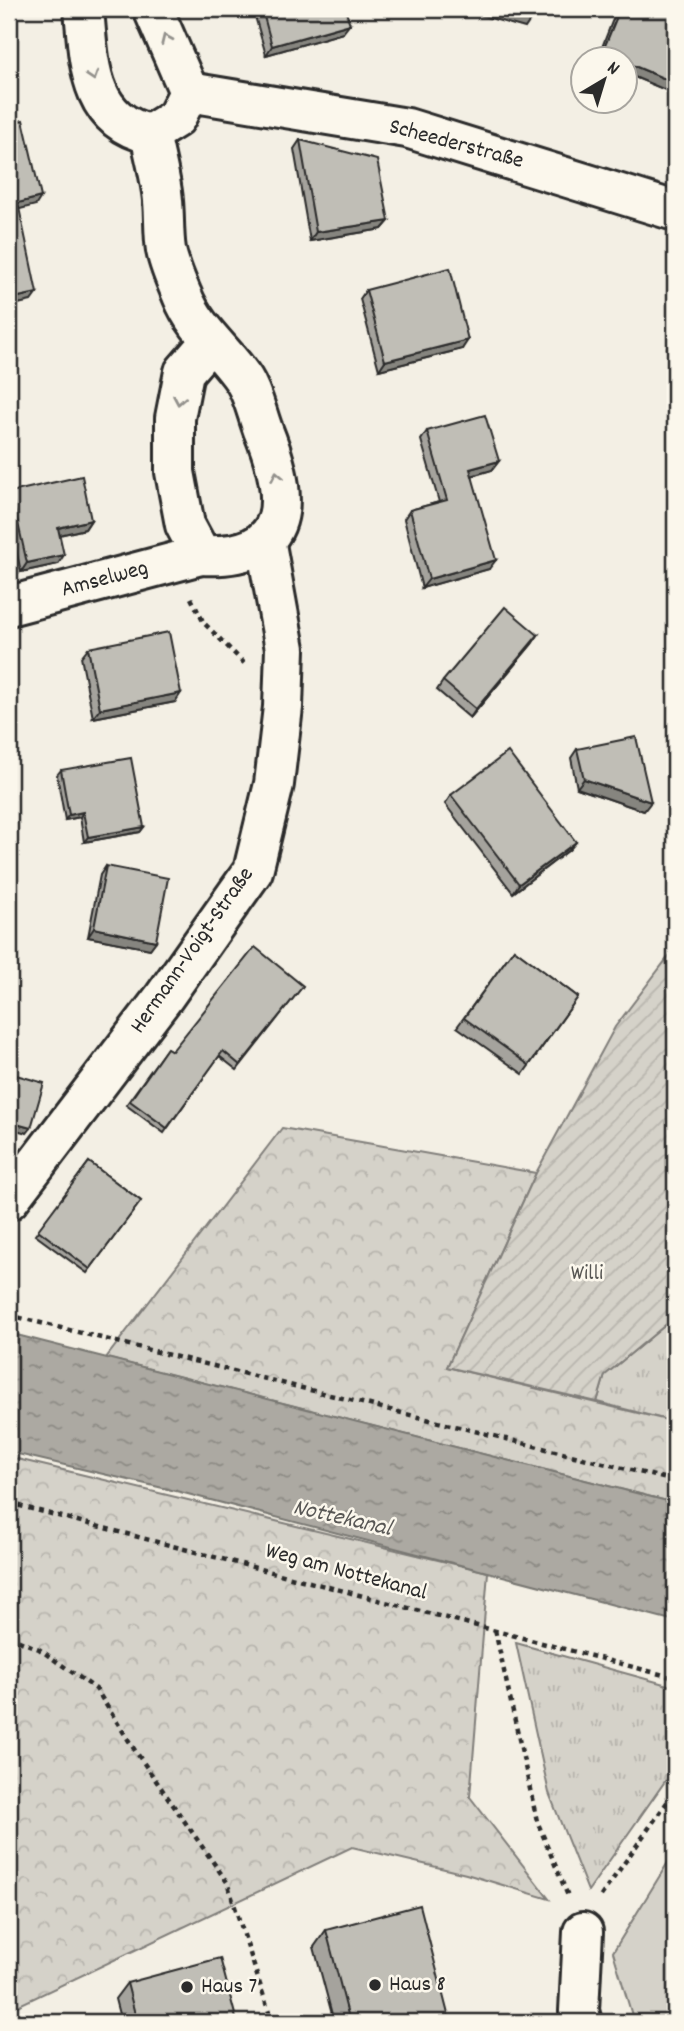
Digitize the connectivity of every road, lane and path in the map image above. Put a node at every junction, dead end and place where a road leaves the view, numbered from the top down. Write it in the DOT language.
graph roads {
  1 [pos="84,9"];
  2 [pos="153,9"];
  3 [pos="189,92"];
  4 [pos="150,134"];
  5 [pos="675,211"];
  6 [pos="210,342"];
  7 [pos="265,539"];
  8 [pos="190,558"];
  9 [pos="9,606"];
  10 [pos="283,707"];
  11 [pos="9,1200"];
  12 [pos="9,1315"];
  13 [pos="675,1481"];
  14 [pos="9,1503"];
  15 [pos="495,1630"];
  16 [pos="9,1637"];
  17 [pos="675,1678"];
  18 [pos="675,1791"];
  19 [pos="583,1932"];
  20 [pos="272,2022"];
  21 [pos="582,2022"];
  1 -- 4 [label="street, one-way"];
  3 -- 2 [label="street, one-way"];
  3 -- 4 [label="street"];
  3 -- 5 [label="street, Scheederstraße"];
  4 -- 6 [label="street"];
  7 -- 6 [label="street, one-way"];
  6 -- 8 [label="street, one-way"];
  7 -- 8 [label="street"];
  7 -- 10 [label="street, Hermann-Voigt-Straße"];
  8 -- 9 [label="street, Amselweg"];
  8 -- 10 [label="path"];
  10 -- 11 [label="street, Hermann-Voigt-Straße"];
  12 -- 13 [label="path"];
  14 -- 15 [label="path, Weg am Nottekanal"];
  15 -- 17 [label="path, Weg am Nottekanal"];
  15 -- 19 [label="path"];
  16 -- 20 [label="path"];
  18 -- 19 [label="path"];
  19 -- 21 [label="street"];
}
